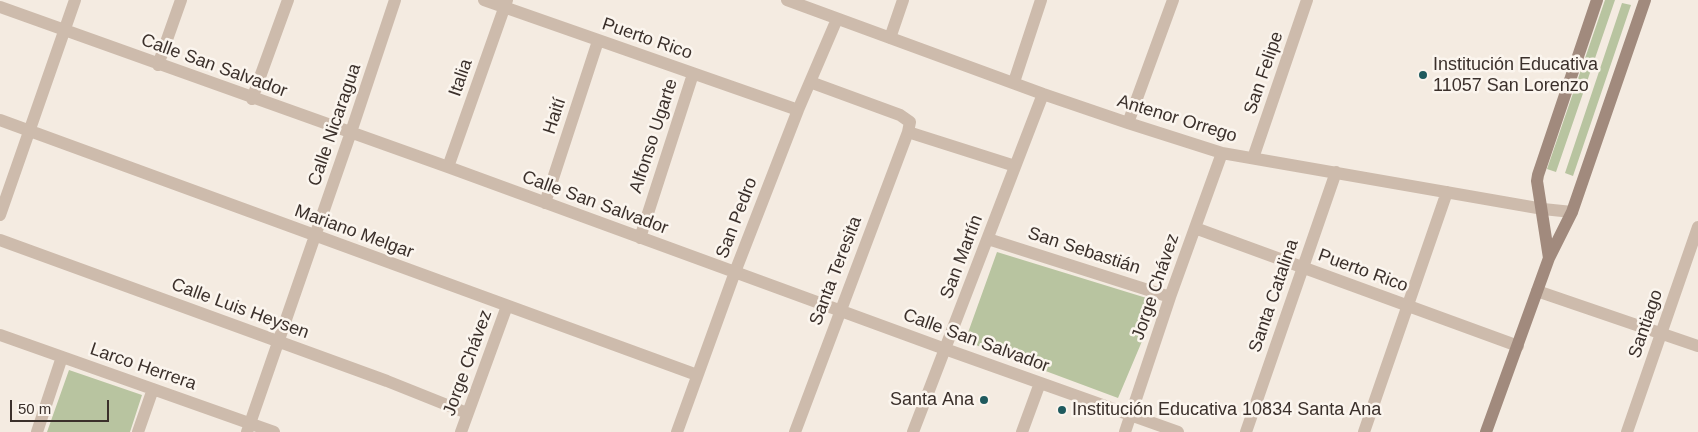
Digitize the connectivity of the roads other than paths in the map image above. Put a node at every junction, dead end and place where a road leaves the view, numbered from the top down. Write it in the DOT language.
graph roads {
  1 [pos="75,0"];
  2 [pos="181,0"];
  3 [pos="288,0"];
  4 [pos="395,0"];
  5 [pos="484,0"];
  6 [pos="787,0"];
  7 [pos="903,0"];
  8 [pos="1041,0"];
  9 [pos="1173,0"];
  10 [pos="1307,0"];
  11 [pos="1597,0"];
  12 [pos="1645,0"];
  13 [pos="506,4"];
  14 [pos="0,8"];
  15 [pos="837,19"];
  16 [pos="64,31"];
  17 [pos="890,38"];
  18 [pos="598,41"];
  19 [pos="158,65"];
  20 [pos="693,74"];
  21 [pos="810,82"];
  22 [pos="1014,82"];
  23 [pos="1043,94"];
  24 [pos="252,98"];
  25 [pos="798,110"];
  26 [pos="0,120"];
  27 [pos="1128,123"];
  28 [pos="909,127"];
  29 [pos="30,131"];
  30 [pos="351,132"];
  31 [pos="1222,153"];
  32 [pos="1253,158"];
  33 [pos="1015,166"];
  34 [pos="448,167"];
  35 [pos="1336,172"];
  36 [pos="1447,192"];
  37 [pos="545,203"];
  38 [pos="1543,209"];
  39 [pos="1572,212"];
  40 [pos="0,215"];
  41 [pos="1698,227"];
  42 [pos="1195,228"];
  43 [pos="315,236"];
  44 [pos="640,238"];
  45 [pos="988,239"];
  46 [pos="0,240"];
  47 [pos="1549,258"];
  48 [pos="1303,267"];
  49 [pos="735,272"];
  50 [pos="1537,291"];
  51 [pos="1170,297"];
  52 [pos="507,306"];
  53 [pos="1407,306"];
  54 [pos="840,311"];
  55 [pos="1662,334"];
  56 [pos="0,335"];
  57 [pos="279,342"];
  58 [pos="1518,346"];
  59 [pos="1698,346"];
  60 [pos="945,350"];
  61 [pos="62,357"];
  62 [pos="697,375"];
  63 [pos="1040,383"];
  64 [pos="153,389"];
  65 [pos="467,413"];
  66 [pos="1130,415"];
  67 [pos="249,428"];
  68 [pos="37,432"];
  69 [pos="138,432"];
  70 [pos="274,432"];
  71 [pos="461,432"];
  72 [pos="677,432"];
  73 [pos="795,432"];
  74 [pos="913,432"];
  75 [pos="1022,432"];
  76 [pos="1124,432"];
  77 [pos="1178,432"];
  78 [pos="1246,432"];
  79 [pos="1364,432"];
  80 [pos="1486,432"];
  81 [pos="1627,432"];
  1 -- 16 [label="street"];
  2 -- 19 [label="street"];
  3 -- 24 [label="street"];
  4 -- 30 [label="street, Calle Nicaragua"];
  5 -- 13 [label="street, Puerto Rico"];
  6 -- 15 [label="street, Antenor Orrego"];
  7 -- 17 [label="street"];
  8 -- 22 [label="street"];
  9 -- 27 [label="street"];
  10 -- 32 [label="street, San Felipe"];
  11 -- 38 [label="street"];
  12 -- 39 [label="street"];
  13 -- 18 [label="street, Puerto Rico"];
  13 -- 34 [label="street, Italia"];
  14 -- 16 [label="street, Calle San Salvador"];
  15 -- 17 [label="street, Antenor Orrego"];
  15 -- 21 [label="street, San Pedro"];
  16 -- 19 [label="street, Calle San Salvador"];
  16 -- 29 [label="street"];
  17 -- 22 [label="street, Antenor Orrego"];
  18 -- 20 [label="street, Puerto Rico"];
  18 -- 37 [label="street, Haití"];
  19 -- 24 [label="street, Calle San Salvador"];
  20 -- 25 [label="street, Puerto Rico"];
  20 -- 44 [label="street, Alfonso Ugarte"];
  21 -- 25 [label="street, San Pedro"];
  21 -- 28 [label="street"];
  22 -- 23 [label="street, Antenor Orrego"];
  23 -- 27 [label="street, Antenor Orrego"];
  23 -- 33 [label="street, San Martín"];
  24 -- 30 [label="street, Calle San Salvador"];
  25 -- 49 [label="street, San Pedro"];
  26 -- 29 [label="street, Mariano Melgar"];
  27 -- 31 [label="street, Antenor Orrego"];
  28 -- 33 [label="street"];
  28 -- 54 [label="street, Santa Teresita"];
  29 -- 40 [label="street"];
  29 -- 43 [label="street, Mariano Melgar"];
  30 -- 34 [label="street, Calle San Salvador"];
  30 -- 43 [label="street, Calle Nicaragua"];
  31 -- 32 [label="street, Antenor Orrego"];
  31 -- 42 [label="street, Jorge Chávez"];
  32 -- 35 [label="street, Antenor Orrego"];
  33 -- 45 [label="street, San Martín"];
  34 -- 37 [label="street, Calle San Salvador"];
  35 -- 36 [label="street, Antenor Orrego"];
  35 -- 48 [label="street, Santa Catalina"];
  36 -- 38 [label="street, Antenor Orrego"];
  36 -- 53 [label="street"];
  37 -- 44 [label="street, Calle San Salvador"];
  38 -- 39 [label="street, Antenor Orrego"];
  38 -- 47 [label="street"];
  39 -- 47 [label="street"];
  41 -- 55 [label="street, Santiago"];
  42 -- 48 [label="street, Puerto Rico"];
  42 -- 51 [label="street, Jorge Chávez"];
  43 -- 52 [label="street, Mariano Melgar"];
  43 -- 57 [label="street, Calle Nicaragua"];
  44 -- 49 [label="street, Calle San Salvador"];
  45 -- 51 [label="street, San Sebastián"];
  45 -- 60 [label="street, San Martín"];
  46 -- 57 [label="street, Calle Luis Heysen"];
  47 -- 50 [label="street"];
  48 -- 53 [label="street, Puerto Rico"];
  48 -- 78 [label="street, Santa Catalina"];
  49 -- 54 [label="street, Calle San Salvador"];
  49 -- 62 [label="street, San Pedro"];
  50 -- 55 [label="street"];
  50 -- 58 [label="street"];
  51 -- 66 [label="street, Jorge Chávez"];
  52 -- 62 [label="street, Mariano Melgar"];
  52 -- 65 [label="street, Jorge Chávez"];
  53 -- 58 [label="street, Puerto Rico"];
  53 -- 79 [label="street"];
  54 -- 60 [label="street, Calle San Salvador"];
  54 -- 73 [label="street, Santa Teresita"];
  55 -- 59 [label="street"];
  55 -- 81 [label="street, Santiago"];
  56 -- 61 [label="street, Larco Herrera"];
  57 -- 65 [label="street, Calle Luis Heysen"];
  57 -- 67 [label="street, Calle Nicaragua"];
  58 -- 80 [label="street"];
  60 -- 63 [label="street, Calle San Salvador"];
  60 -- 74 [label="street, San Martín"];
  61 -- 64 [label="street, Larco Herrera"];
  61 -- 68 [label="street"];
  62 -- 72 [label="street, San Pedro"];
  63 -- 66 [label="street, Calle San Salvador"];
  63 -- 75 [label="street"];
  64 -- 67 [label="street, Larco Herrera"];
  64 -- 69 [label="street"];
  65 -- 71 [label="street, Jorge Chávez"];
  66 -- 76 [label="street, Jorge Chávez"];
  66 -- 77 [label="street, Calle San Salvador"];
  67 -- 70 [label="street, Larco Herrera"];
}
